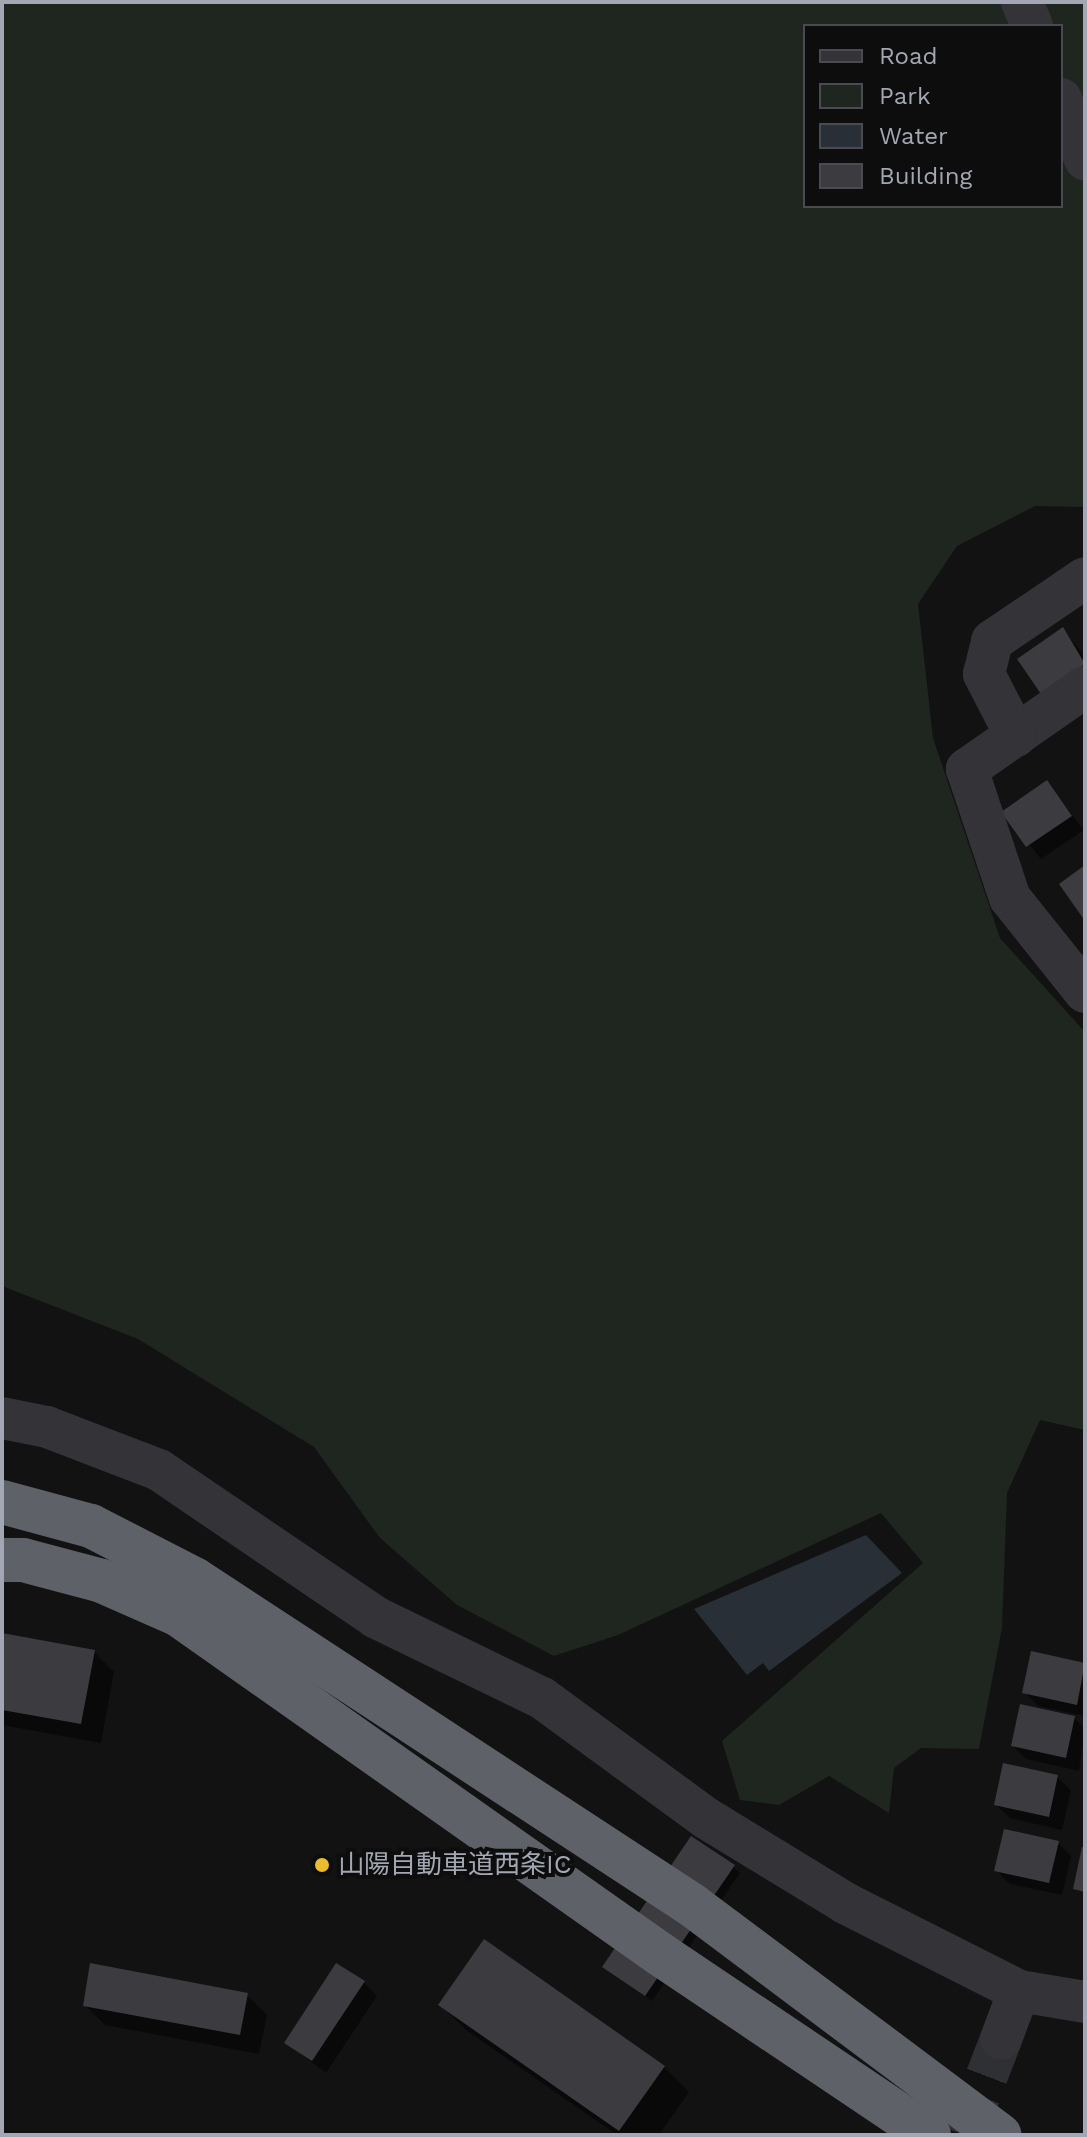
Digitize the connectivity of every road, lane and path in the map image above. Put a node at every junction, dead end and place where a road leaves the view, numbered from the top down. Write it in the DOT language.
graph roads {
  1 [pos="1022,2"];
  2 [pos="1031,24"];
  3 [pos="1063,104"];
  4 [pos="1085,159"];
  5 [pos="1085,578"];
  6 [pos="1085,687"];
  7 [pos="1016,736"];
  8 [pos="1085,992"];
  9 [pos="2,1418"];
  10 [pos="2,1502"];
  11 [pos="2,1560"];
  12 [pos="1019,1991"];
  13 [pos="1085,2002"];
  14 [pos="1001,2039"];
  15 [pos="929,2135"];
  16 [pos="999,2135"];
  1 -- 2 [label="street"];
  3 -- 4 [label="street"];
  5 -- 7 [label="street"];
  6 -- 7 [label="street"];
  7 -- 8 [label="street"];
  9 -- 12 [label="street"];
  10 -- 16 [label="highway"];
  11 -- 15 [label="highway"];
  12 -- 13 [label="street"];
  12 -- 14 [label="street"];
}
